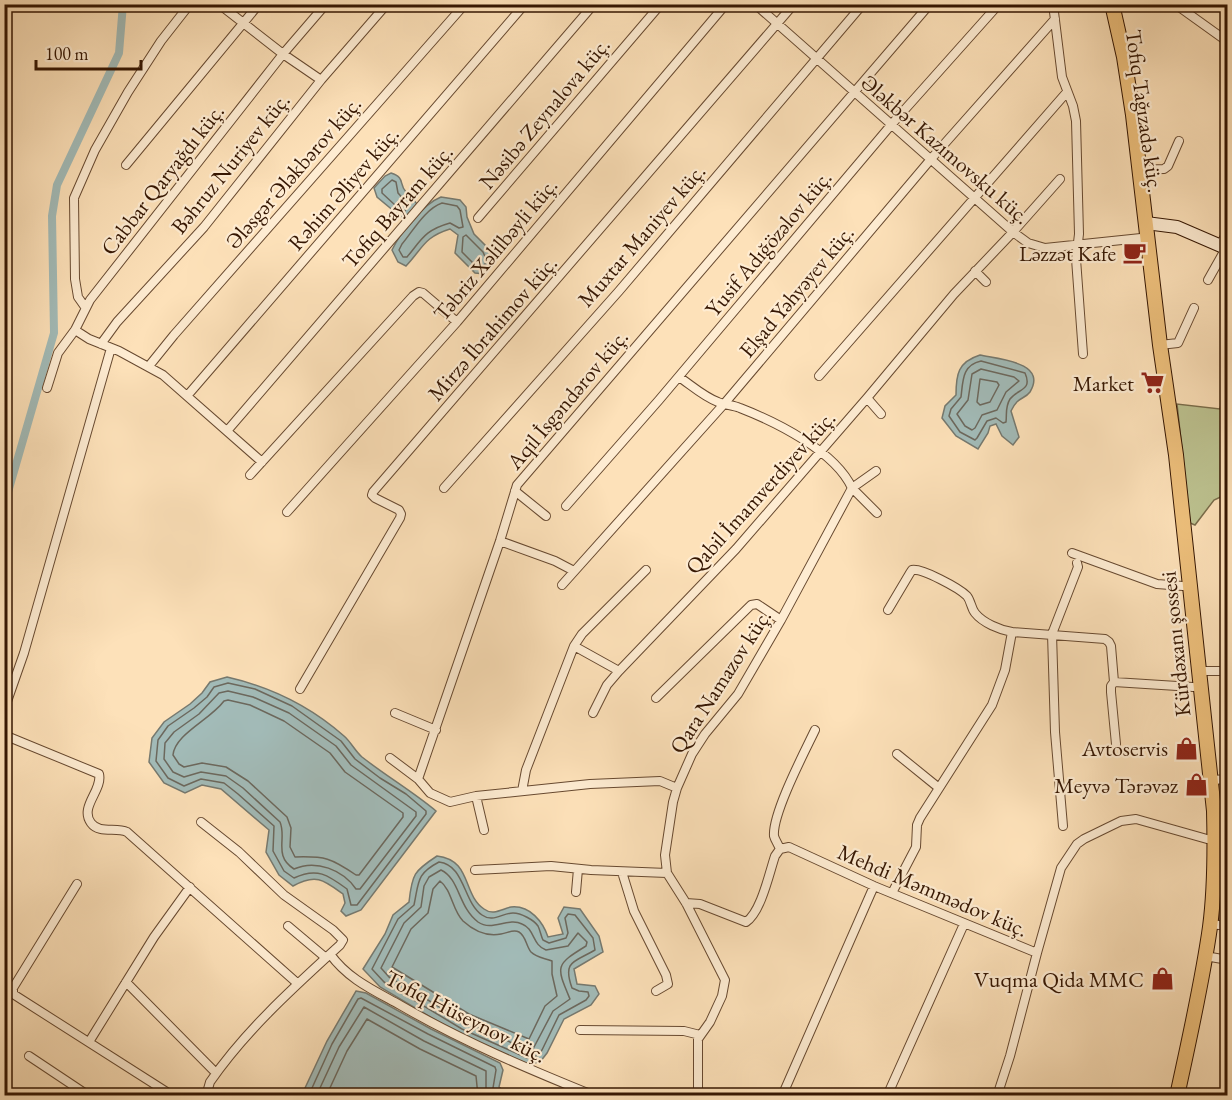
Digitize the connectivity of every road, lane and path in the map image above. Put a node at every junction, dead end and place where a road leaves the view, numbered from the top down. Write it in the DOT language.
graph roads {
  1 [pos="190,4"];
  2 [pos="219,4"];
  3 [pos="259,4"];
  4 [pos="326,4"];
  5 [pos="387,4"];
  6 [pos="465,4"];
  7 [pos="525,4"];
  8 [pos="594,4"];
  9 [pos="661,4"];
  10 [pos="726,4"];
  11 [pos="755,4"];
  12 [pos="794,4"];
  13 [pos="863,4"];
  14 [pos="930,4"];
  15 [pos="999,4"];
  16 [pos="1053,4"];
  17 [pos="1106,4"];
  18 [pos="1177,5"];
  19 [pos="1118,12"];
  20 [pos="1055,19"];
  21 [pos="244,23"];
  22 [pos="776,24"];
  23 [pos="1227,42"];
  24 [pos="283,54"];
  25 [pos="815,58"];
  26 [pos="321,80"];
  27 [pos="853,92"];
  28 [pos="1067,92"];
  29 [pos="891,125"];
  30 [pos="1179,141"];
  31 [pos="931,159"];
  32 [pos="126,165"];
  33 [pos="1139,170"];
  34 [pos="1060,179"];
  35 [pos="974,198"];
  36 [pos="478,218"];
  37 [pos="1142,229"];
  38 [pos="1227,231"];
  39 [pos="1013,232"];
  40 [pos="1078,246"];
  41 [pos="1224,247"];
  42 [pos="975,271"];
  43 [pos="1208,280"];
  44 [pos="986,282"];
  45 [pos="85,307"];
  46 [pos="1194,308"];
  47 [pos="457,322"];
  48 [pos="75,330"];
  49 [pos="101,344"];
  50 [pos="1160,345"];
  51 [pos="111,348"];
  52 [pos="1083,354"];
  53 [pos="149,366"];
  54 [pos="819,376"];
  55 [pos="679,377"];
  56 [pos="47,388"];
  57 [pos="187,396"];
  58 [pos="867,398"];
  59 [pos="724,404"];
  60 [pos="881,414"];
  61 [pos="227,431"];
  62 [pos="821,451"];
  63 [pos="1172,456"];
  64 [pos="262,462"];
  65 [pos="876,471"];
  66 [pos="250,475"];
  67 [pos="444,488"];
  68 [pos="852,488"];
  69 [pos="515,491"];
  70 [pos="566,506"];
  71 [pos="287,512"];
  72 [pos="877,513"];
  73 [pos="546,516"];
  74 [pos="501,541"];
  75 [pos="1072,553"];
  76 [pos="1077,563"];
  77 [pos="646,570"];
  78 [pos="574,571"];
  79 [pos="562,585"];
  80 [pos="1183,586"];
  81 [pos="888,610"];
  82 [pos="781,620"];
  83 [pos="1012,632"];
  84 [pos="1052,634"];
  85 [pos="574,646"];
  86 [pos="1226,668"];
  87 [pos="619,671"];
  88 [pos="1199,671"];
  89 [pos="1114,682"];
  90 [pos="1194,687"];
  91 [pos="300,689"];
  92 [pos="656,698"];
  93 [pos="4,710"];
  94 [pos="395,713"];
  95 [pos="593,714"];
  96 [pos="436,729"];
  97 [pos="815,730"];
  98 [pos="4,735"];
  99 [pos="1116,744"];
  100 [pos="897,754"];
  101 [pos="390,758"];
  102 [pos="418,779"];
  103 [pos="1227,779"];
  104 [pos="1208,781"];
  105 [pos="677,788"];
  106 [pos="939,788"];
  107 [pos="522,791"];
  108 [pos="476,796"];
  109 [pos="201,822"];
  110 [pos="1063,826"];
  111 [pos="483,830"];
  112 [pos="1207,839"];
  113 [pos="780,849"];
  114 [pos="578,869"];
  115 [pos="475,870"];
  116 [pos="622,872"];
  117 [pos="667,873"];
  118 [pos="77,884"];
  119 [pos="874,886"];
  120 [pos="190,887"];
  121 [pos="576,892"];
  122 [pos="892,893"];
  123 [pos="686,903"];
  124 [pos="964,924"];
  125 [pos="1210,924"];
  126 [pos="288,926"];
  127 [pos="1227,926"];
  128 [pos="1037,953"];
  129 [pos="328,956"];
  130 [pos="1205,956"];
  131 [pos="1227,960"];
  132 [pos="126,982"];
  133 [pos="297,983"];
  134 [pos="656,991"];
  135 [pos="580,1030"];
  136 [pos="700,1035"];
  137 [pos="89,1042"];
  138 [pos="29,1056"];
  139 [pos="216,1073"];
  140 [pos="89,1095"];
  141 [pos="172,1095"];
  142 [pos="210,1095"];
  143 [pos="592,1095"];
  144 [pos="698,1095"];
  145 [pos="782,1095"];
  146 [pos="887,1095"];
  147 [pos="997,1095"];
  148 [pos="1169,1095"];
  149 [pos="1177,1095"];
  1 -- 45 [label="street"];
  2 -- 21 [label="street"];
  3 -- 21 [label="street"];
  4 -- 24 [label="street, Cabbar Qaryağdı küç."];
  5 -- 26 [label="street, Bəhruz Nuriyev küç."];
  6 -- 53 [label="street, Ələsgər Ələkbərov küç."];
  7 -- 57 [label="street, Rəhim Əliyev küç."];
  8 -- 61 [label="street, Tofiq Bayram küç."];
  9 -- 36 [label="street, Nəsibə Zeynalova küç."];
  10 -- 47 [label="street, Təbriz Xəlilbəyli küç."];
  11 -- 22 [label="street, Ələkbər Kazımovsku küç."];
  12 -- 22 [label="street, Mirzə İbrahimov küç."];
  13 -- 25 [label="street, Muxtar Maniyev küç."];
  14 -- 27 [label="street, Aqil İsgəndərov küç."];
  15 -- 29 [label="street, Yusif Adığözəlov küç."];
  16 -- 20 [label="street"];
  17 -- 37 [label="main road, Tofiq Tağızadə küç."];
  18 -- 23 [label="street"];
  19 -- 33 [label="main road, Tofiq Tağızadə küç."];
  20 -- 28 [label="street"];
  20 -- 31 [label="street, Elşad Yəhyəyev küç."];
  21 -- 24 [label="street"];
  21 -- 32 [label="street"];
  22 -- 25 [label="street, Ələkbər Kazımovsku küç."];
  22 -- 91 [label="street, Mirzə İbrahimov küç."];
  24 -- 26 [label="street"];
  24 -- 45 [label="street, Cabbar Qaryağdı küç."];
  25 -- 27 [label="street, Ələkbər Kazımovsku küç."];
  25 -- 67 [label="street, Muxtar Maniyev küç."];
  26 -- 49 [label="street, Bəhruz Nuriyev küç."];
  27 -- 29 [label="street, Ələkbər Kazımovsku küç."];
  27 -- 69 [label="street, Aqil İsgəndərov küç."];
  28 -- 35 [label="street"];
  28 -- 40 [label="street"];
  29 -- 31 [label="street, Ələkbər Kazımovsku küç."];
  29 -- 55 [label="street, Yusif Adığözəlov küç."];
  30 -- 33 [label="street"];
  31 -- 35 [label="street, Ələkbər Kazımovsku küç."];
  31 -- 59 [label="street, Elşad Yəhyəyev küç."];
  33 -- 37 [label="main road, Tofiq Tağızadə küç."];
  34 -- 39 [label="street, Qabil İmamverdiyev küç."];
  35 -- 39 [label="street, Ələkbər Kazımovsku küç."];
  35 -- 54 [label="street"];
  37 -- 40 [label="street, Ələkbər Kazımovsku küç."];
  37 -- 41 [label="street"];
  37 -- 50 [label="main road, Kürdəxanı şossesi"];
  37 -- 63 [label="main road, Kürdəxanı şossesi"];
  38 -- 41 [label="street"];
  39 -- 40 [label="street, Ələkbər Kazımovsku küç."];
  39 -- 42 [label="street, Qabil İmamverdiyev küç."];
  40 -- 52 [label="street"];
  41 -- 43 [label="street"];
  42 -- 44 [label="street"];
  42 -- 58 [label="street, Qabil İmamverdiyev küç."];
  45 -- 48 [label="street, Cabbar Qaryağdı küç."];
  46 -- 50 [label="street"];
  47 -- 64 [label="street"];
  47 -- 71 [label="street, Təbriz Xəlilbəyli küç."];
  48 -- 49 [label="street"];
  48 -- 56 [label="street, Cabbar Qaryağdı küç."];
  49 -- 51 [label="street"];
  50 -- 63 [label="main road, Kürdəxanı şossesi"];
  51 -- 53 [label="street"];
  51 -- 93 [label="street"];
  53 -- 57 [label="street"];
  55 -- 59 [label="street"];
  55 -- 70 [label="street, Yusif Adığözəlov küç."];
  57 -- 61 [label="street"];
  58 -- 60 [label="street"];
  58 -- 62 [label="street, Qabil İmamverdiyev küç."];
  59 -- 62 [label="street"];
  59 -- 78 [label="street, Elşad Yəhyəyev küç."];
  61 -- 64 [label="street"];
  62 -- 68 [label="street"];
  62 -- 87 [label="street, Qabil İmamverdiyev küç."];
  63 -- 80 [label="main road, Kürdəxanı şossesi"];
  63 -- 88 [label="main road, Kürdəxanı şossesi"];
  64 -- 66 [label="street"];
  65 -- 68 [label="street"];
  68 -- 72 [label="street"];
  68 -- 82 [label="street, Qara Namazov küç."];
  69 -- 73 [label="street"];
  69 -- 74 [label="street, Aqil İsgəndərov küç."];
  74 -- 78 [label="street"];
  74 -- 96 [label="street, Aqil İsgəndərov küç."];
  75 -- 80 [label="street"];
  76 -- 84 [label="street"];
  77 -- 85 [label="street"];
  78 -- 79 [label="street, Elşad Yəhyəyev küç."];
  80 -- 90 [label="main road, Kürdəxanı şossesi"];
  81 -- 83 [label="street"];
  82 -- 92 [label="street"];
  82 -- 105 [label="street, Qara Namazov küç."];
  83 -- 84 [label="street"];
  83 -- 106 [label="street"];
  84 -- 89 [label="street"];
  84 -- 110 [label="street"];
  85 -- 87 [label="street"];
  85 -- 107 [label="street"];
  86 -- 88 [label="street"];
  87 -- 95 [label="street, Qabil İmamverdiyev küç."];
  88 -- 104 [label="main road, Kürdəxanı şossesi"];
  89 -- 90 [label="street"];
  89 -- 99 [label="street"];
  90 -- 104 [label="main road, Kürdəxanı şossesi"];
  94 -- 96 [label="street"];
  96 -- 102 [label="street, Aqil İsgəndərov küç."];
  97 -- 113 [label="street"];
  98 -- 120 [label="street"];
  100 -- 106 [label="street"];
  101 -- 102 [label="street"];
  102 -- 108 [label="street"];
  103 -- 104 [label="street"];
  104 -- 112 [label="main road, Kürdəxanı şossesi"];
  104 -- 125 [label="main road, Kürdəxanı şossesi"];
  105 -- 107 [label="street"];
  105 -- 117 [label="street, Qara Namazov küç."];
  106 -- 122 [label="street"];
  107 -- 108 [label="street"];
  108 -- 111 [label="street"];
  109 -- 129 [label="street"];
  112 -- 128 [label="street, Mehdi Məmmədov küç."];
  112 -- 148 [label="main road, Kürdəxanı şossesi"];
  113 -- 119 [label="street, Mehdi Məmmədov küç."];
  113 -- 123 [label="street"];
  114 -- 115 [label="street"];
  114 -- 116 [label="street"];
  114 -- 121 [label="street"];
  116 -- 117 [label="street"];
  116 -- 134 [label="street"];
  117 -- 123 [label="street"];
  118 -- 137 [label="street"];
  119 -- 122 [label="street, Mehdi Məmmədov küç."];
  119 -- 145 [label="street"];
  120 -- 132 [label="street"];
  120 -- 133 [label="street"];
  122 -- 124 [label="street, Mehdi Məmmədov küç."];
  123 -- 136 [label="street"];
  124 -- 128 [label="street, Mehdi Məmmədov küç."];
  124 -- 146 [label="street"];
  125 -- 127 [label="street"];
  125 -- 130 [label="main road, Kürdəxanı şossesi"];
  126 -- 129 [label="street, Tofiq Hüseynov küç."];
  128 -- 147 [label="street"];
  129 -- 133 [label="street"];
  129 -- 143 [label="street, Tofiq Hüseynov küç."];
  130 -- 131 [label="street"];
  130 -- 149 [label="main road, Kürdəxanı şossesi"];
  132 -- 137 [label="street"];
  132 -- 139 [label="street"];
  133 -- 139 [label="street"];
  135 -- 136 [label="street"];
  136 -- 144 [label="street"];
  137 -- 141 [label="street"];
  138 -- 140 [label="street"];
  139 -- 142 [label="street"];
}
